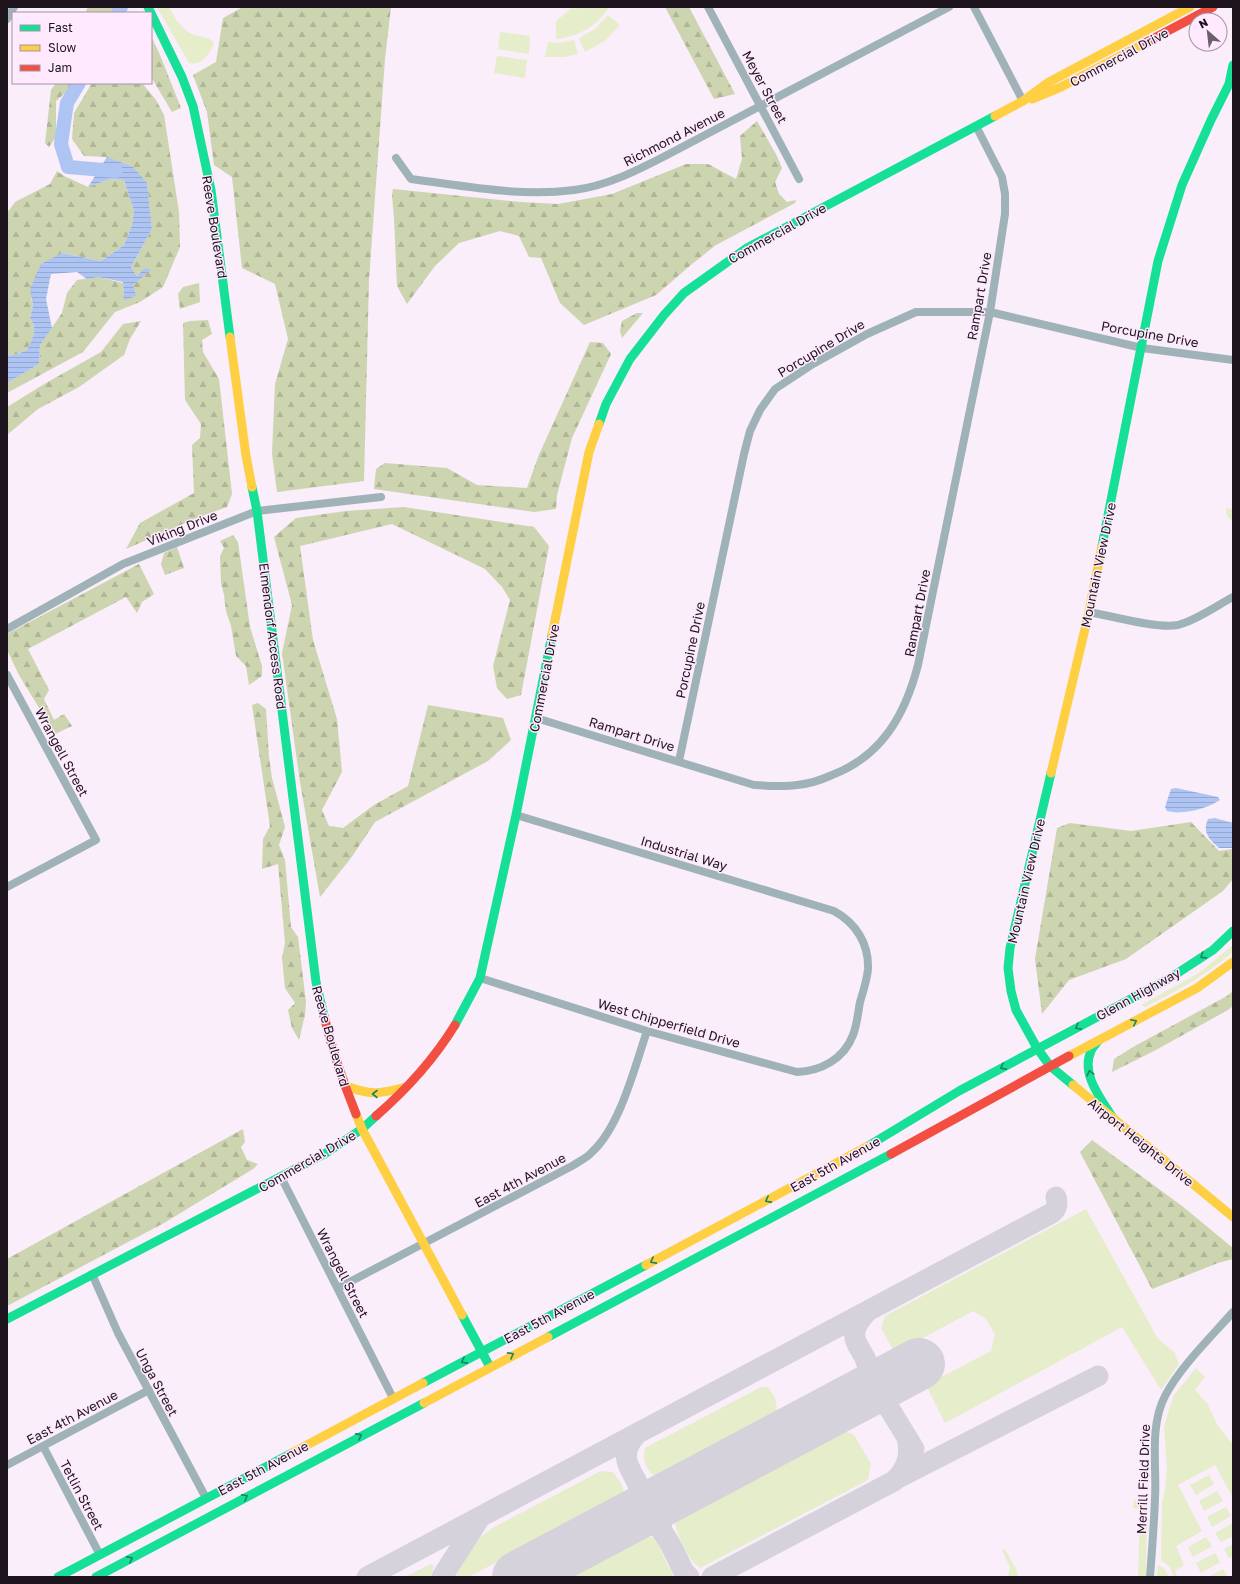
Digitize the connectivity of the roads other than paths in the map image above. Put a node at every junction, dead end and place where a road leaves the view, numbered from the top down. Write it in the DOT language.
graph roads {
  1 [pos="14,7"];
  2 [pos="708,7"];
  3 [pos="948,7"];
  4 [pos="974,7"];
  5 [pos="1190,7"];
  6 [pos="1213,7"];
  7 [pos="152,15"];
  8 [pos="7,19"];
  9 [pos="1233,65"];
  10 [pos="1231,82"];
  11 [pos="1023,101"];
  12 [pos="761,106"];
  13 [pos="976,126"];
  14 [pos="396,158"];
  15 [pos="799,179"];
  16 [pos="990,312"];
  17 [pos="1142,348"];
  18 [pos="1233,360"];
  19 [pos="246,456"];
  20 [pos="381,497"];
  21 [pos="257,511"];
  22 [pos="1233,597"];
  23 [pos="1089,612"];
  24 [pos="7,629"];
  25 [pos="7,676"];
  26 [pos="536,718"];
  27 [pos="679,761"];
  28 [pos="295,815"];
  29 [pos="516,815"];
  30 [pos="7,887"];
  31 [pos="843,916"];
  32 [pos="1233,931"];
  33 [pos="1233,962"];
  34 [pos="480,978"];
  35 [pos="648,1031"];
  36 [pos="1101,1039"];
  37 [pos="1037,1048"];
  38 [pos="1050,1066"];
  39 [pos="344,1085"];
  40 [pos="407,1087"];
  41 [pos="1114,1120"];
  42 [pos="362,1129"];
  43 [pos="281,1177"];
  44 [pos="1233,1217"];
  45 [pos="424,1244"];
  46 [pos="92,1274"];
  47 [pos="338,1288"];
  48 [pos="1233,1312"];
  49 [pos="7,1319"];
  50 [pos="482,1352"];
  51 [pos="490,1366"];
  52 [pos="149,1390"];
  53 [pos="394,1398"];
  54 [pos="42,1446"];
  55 [pos="7,1465"];
  56 [pos="206,1498"];
  57 [pos="100,1555"];
  58 [pos="58,1577"];
  59 [pos="96,1577"];
  60 [pos="1150,1577"];
  1 -- 8 [label="street"];
  2 -- 12 [label="street, Meyer Street"];
  3 -- 12 [label="street, Richmond Avenue"];
  4 -- 11 [label="street"];
  5 -- 11 [label="main road, Commercial Drive"];
  6 -- 11 [label="main road, Commercial Drive"];
  7 -- 19 [label="main road, Reeve Boulevard"];
  9 -- 10 [label="main road, Mountain View Drive"];
  10 -- 17 [label="main road, Mountain View Drive"];
  11 -- 13 [label="main road, Commercial Drive"];
  12 -- 14 [label="street, Richmond Avenue"];
  12 -- 15 [label="street, Meyer Street"];
  13 -- 16 [label="street, Rampart Drive"];
  13 -- 26 [label="main road, Commercial Drive"];
  16 -- 17 [label="street, Porcupine Drive"];
  16 -- 27 [label="street, Porcupine Drive"];
  16 -- 27 [label="street, Rampart Drive"];
  17 -- 18 [label="street, Porcupine Drive"];
  17 -- 23 [label="main road, Mountain View Drive"];
  19 -- 21 [label="main road, Elmendorf Access Road"];
  20 -- 21 [label="street, Viking Drive"];
  21 -- 24 [label="street, Viking Drive"];
  21 -- 28 [label="main road, Elmendorf Access Road"];
  22 -- 23 [label="street"];
  23 -- 37 [label="main road, Mountain View Drive"];
  25 -- 30 [label="street, Wrangell Street"];
  26 -- 27 [label="street, Rampart Drive"];
  26 -- 29 [label="main road, Commercial Drive"];
  28 -- 39 [label="main road, Reeve Boulevard"];
  29 -- 31 [label="street, Industrial Way"];
  29 -- 34 [label="main road, Commercial Drive"];
  31 -- 35 [label="street, West Chipperfield Drive"];
  32 -- 37 [label="main road, Glenn Highway, one-way"];
  36 -- 33 [label="main road, Glenn Highway, one-way"];
  34 -- 35 [label="street, West Chipperfield Drive"];
  34 -- 40 [label="main road, Commercial Drive"];
  35 -- 45 [label="street, East 4th Avenue"];
  36 -- 38 [label="main road, Glenn Highway"];
  41 -- 36 [label="main road, one-way"];
  37 -- 38 [label="main road, Mountain View Drive"];
  37 -- 50 [label="main road, East 5th Avenue, one-way"];
  38 -- 41 [label="main road, Airport Heights Drive"];
  51 -- 38 [label="main road, East 5th Avenue, one-way"];
  40 -- 39 [label="main road, one-way"];
  39 -- 42 [label="main road, Reeve Boulevard"];
  40 -- 42 [label="main road, Commercial Drive"];
  41 -- 44 [label="main road, Airport Heights Drive"];
  42 -- 43 [label="main road, Commercial Drive"];
  42 -- 45 [label="main road, Reeve Boulevard"];
  43 -- 46 [label="main road, Commercial Drive"];
  43 -- 47 [label="street, Wrangell Street"];
  45 -- 47 [label="street, East 4th Avenue"];
  45 -- 50 [label="main road, Reeve Boulevard"];
  46 -- 49 [label="main road, Commercial Drive"];
  46 -- 52 [label="street, Unga Street"];
  47 -- 53 [label="street, Wrangell Street"];
  48 -- 60 [label="street, Merrill Field Drive"];
  50 -- 51 [label="main road, Reeve Boulevard"];
  50 -- 53 [label="main road, East 5th Avenue, one-way"];
  59 -- 51 [label="main road, East 5th Avenue, one-way"];
  52 -- 54 [label="street, East 4th Avenue"];
  52 -- 56 [label="street, Unga Street"];
  53 -- 56 [label="main road, East 5th Avenue"];
  54 -- 55 [label="street, East 4th Avenue"];
  54 -- 57 [label="street, Tetlin Street"];
  56 -- 57 [label="main road, East 5th Avenue"];
  57 -- 58 [label="main road, East 5th Avenue"];
}
